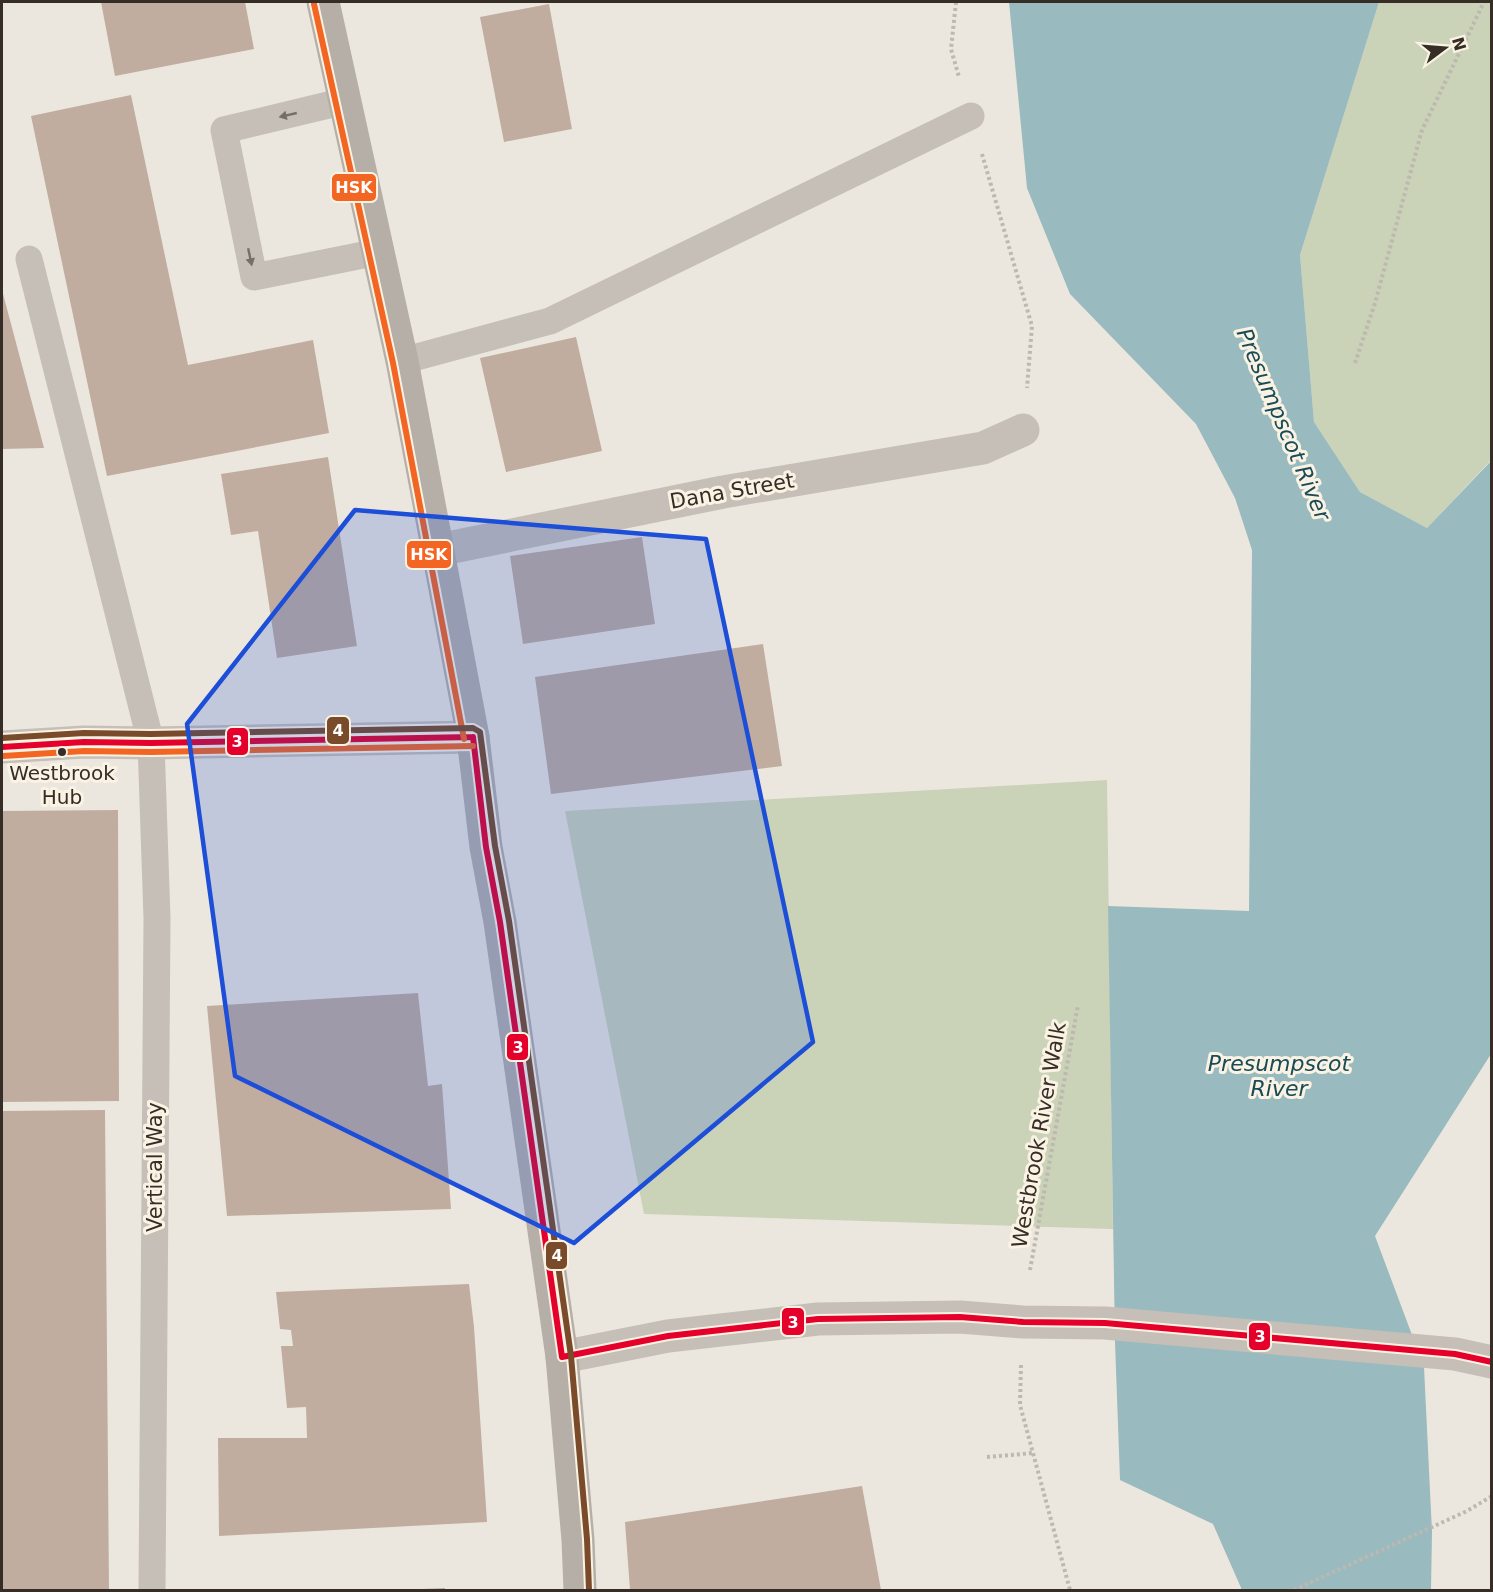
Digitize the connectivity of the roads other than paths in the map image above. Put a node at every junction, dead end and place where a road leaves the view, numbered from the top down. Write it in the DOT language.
graph roads {
  1 [pos="323,2"];
  2 [pos="345,101"];
  3 [pos="971,116"];
  4 [pos="378,252"];
  5 [pos="29,259"];
  6 [pos="402,361"];
  7 [pos="1023,430"];
  8 [pos="438,550"];
  9 [pos="473,736"];
  10 [pos="151,743"];
  11 [pos="2,747"];
  12 [pos="562,1357"];
  13 [pos="1491,1362"];
  14 [pos="153,1590"];
  15 [pos="580,1590"];
  1 -- 2 [label="main road"];
  2 -- 4 [label="main road"];
  2 -- 4 [label="lane, one-way"];
  3 -- 6 [label="lane"];
  4 -- 6 [label="main road"];
  5 -- 10 [label="lane, Vertical Way"];
  6 -- 8 [label="main road"];
  7 -- 8 [label="street, Dana Street"];
  8 -- 9 [label="main road"];
  9 -- 10 [label="street"];
  9 -- 12 [label="main road"];
  10 -- 11 [label="street"];
  10 -- 14 [label="lane, Vertical Way"];
  12 -- 13 [label="street"];
  12 -- 15 [label="main road"];
}
